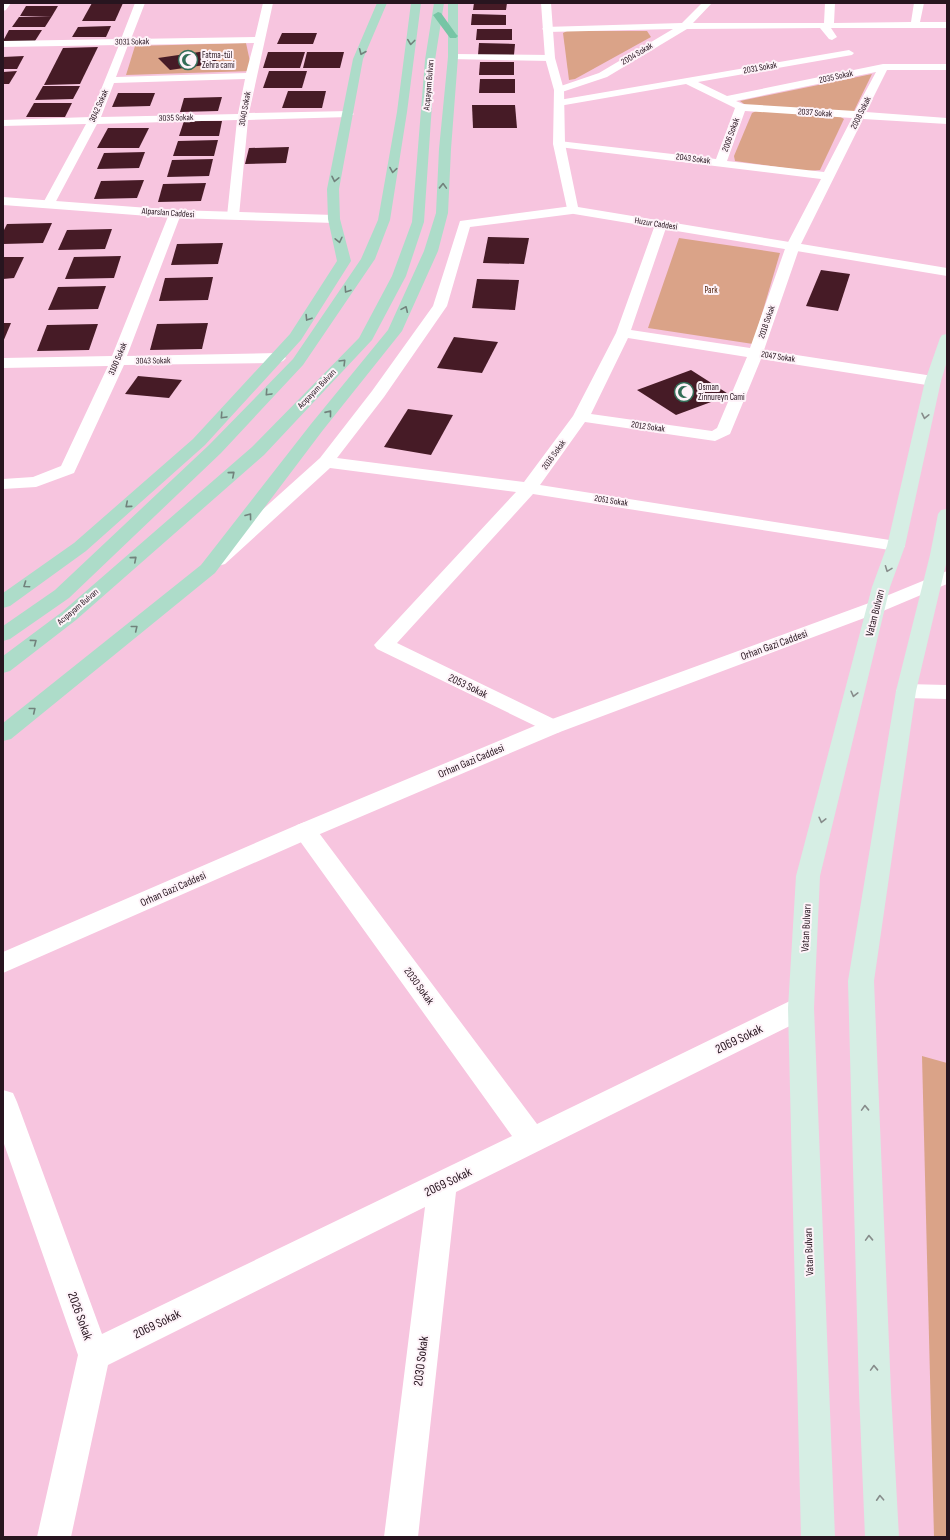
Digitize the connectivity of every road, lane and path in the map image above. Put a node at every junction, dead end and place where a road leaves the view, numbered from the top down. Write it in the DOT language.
graph roads {
  1 [pos="6,3"];
  2 [pos="140,3"];
  3 [pos="268,3"];
  4 [pos="382,3"];
  5 [pos="416,3"];
  6 [pos="453,3"];
  7 [pos="546,3"];
  8 [pos="707,3"];
  9 [pos="830,3"];
  10 [pos="919,3"];
  11 [pos="3,8"];
  12 [pos="439,9"];
  13 [pos="915,24"];
  14 [pos="829,25"];
  15 [pos="947,25"];
  16 [pos="685,26"];
  17 [pos="547,29"];
  18 [pos="453,36"];
  19 [pos="260,40"];
  20 [pos="123,42"];
  21 [pos="3,44"];
  22 [pos="849,53"];
  23 [pos="453,57"];
  24 [pos="550,58"];
  25 [pos="883,67"];
  26 [pos="947,67"];
  27 [pos="603,74"];
  28 [pos="252,76"];
  29 [pos="111,80"];
  30 [pos="688,81"];
  31 [pos="671,84"];
  32 [pos="559,90"];
  33 [pos="726,100"];
  34 [pos="558,103"];
  35 [pos="741,107"];
  36 [pos="349,114"];
  37 [pos="243,116"];
  38 [pos="860,116"];
  39 [pos="94,120"];
  40 [pos="947,121"];
  41 [pos="3,123"];
  42 [pos="558,144"];
  43 [pos="721,162"];
  44 [pos="828,176"];
  45 [pos="3,201"];
  46 [pos="48,204"];
  47 [pos="572,210"];
  48 [pos="175,214"];
  49 [pos="234,216"];
  50 [pos="334,219"];
  51 [pos="661,225"];
  52 [pos="793,246"];
  53 [pos="947,272"];
  54 [pos="623,333"];
  55 [pos="947,338"];
  56 [pos="756,353"];
  57 [pos="278,358"];
  58 [pos="118,361"];
  59 [pos="3,363"];
  60 [pos="933,382"];
  61 [pos="581,418"];
  62 [pos="715,436"];
  63 [pos="326,462"];
  64 [pos="3,484"];
  65 [pos="529,488"];
  66 [pos="947,514"];
  67 [pos="896,546"];
  68 [pos="208,569"];
  69 [pos="940,580"];
  70 [pos="3,602"];
  71 [pos="876,607"];
  72 [pos="3,635"];
  73 [pos="384,645"];
  74 [pos="3,666"];
  75 [pos="906,691"];
  76 [pos="947,692"];
  77 [pos="552,727"];
  78 [pos="3,734"];
  79 [pos="305,831"];
  80 [pos="3,963"];
  81 [pos="801,1008"];
  82 [pos="3,1102"];
  83 [pos="532,1140"];
  84 [pos="442,1185"];
  85 [pos="94,1355"];
  86 [pos="54,1537"];
  87 [pos="401,1537"];
  88 [pos="818,1537"];
  89 [pos="882,1537"];
  1 -- 11 [label="street"];
  2 -- 20 [label="street, 3042 Sokak"];
  3 -- 19 [label="street, 3040 Sokak"];
  4 -- 36 [label="main road, one-way"];
  5 -- 72 [label="main road, Acıpayam Bulvarı, one-way"];
  6 -- 18 [label="main road"];
  7 -- 17 [label="street"];
  8 -- 16 [label="street, 2004 Sokak"];
  9 -- 14 [label="street"];
  10 -- 13 [label="street"];
  12 -- 18 [label="highway"];
  74 -- 12 [label="main road, Acıpayam Bulvarı, one-way"];
  13 -- 14 [label="street"];
  13 -- 15 [label="street"];
  14 -- 16 [label="street"];
  14 -- 22 [label="street"];
  16 -- 17 [label="street"];
  16 -- 27 [label="street, 2004 Sokak"];
  17 -- 24 [label="street"];
  18 -- 23 [label="main road"];
  19 -- 20 [label="street, 3031 Sokak"];
  19 -- 28 [label="street, 3040 Sokak"];
  20 -- 21 [label="street, 3031 Sokak"];
  20 -- 29 [label="street, 3042 Sokak"];
  22 -- 25 [label="street"];
  22 -- 30 [label="street, 2031 Sokak"];
  23 -- 24 [label="street"];
  68 -- 23 [label="main road, one-way"];
  24 -- 32 [label="street"];
  25 -- 26 [label="street, 2035 Sokak"];
  25 -- 33 [label="street, 2035 Sokak"];
  25 -- 38 [label="street, 2008 Sokak"];
  27 -- 31 [label="street"];
  27 -- 32 [label="street, 2004 Sokak"];
  28 -- 29 [label="street"];
  28 -- 37 [label="street, 3040 Sokak"];
  29 -- 39 [label="street, 3042 Sokak"];
  30 -- 31 [label="street, 2031 Sokak"];
  30 -- 33 [label="street, 2037 Sokak"];
  31 -- 34 [label="street"];
  32 -- 34 [label="street"];
  33 -- 35 [label="street, 2037 Sokak"];
  34 -- 42 [label="street"];
  35 -- 38 [label="street, 2037 Sokak"];
  35 -- 43 [label="street, 2006 Sokak"];
  36 -- 37 [label="street, 3035 Sokak"];
  36 -- 50 [label="main road, one-way"];
  37 -- 39 [label="street, 3035 Sokak"];
  37 -- 49 [label="street, 3040 Sokak"];
  38 -- 40 [label="street, 2037 Sokak"];
  38 -- 44 [label="street, 2008 Sokak"];
  39 -- 41 [label="street, 3035 Sokak"];
  39 -- 46 [label="street, 3042 Sokak"];
  42 -- 43 [label="street, 2043 Sokak"];
  42 -- 47 [label="street"];
  43 -- 44 [label="street, 2043 Sokak"];
  44 -- 52 [label="street, 2008 Sokak"];
  45 -- 46 [label="street, Alparslan Caddesi"];
  46 -- 48 [label="street, Alparslan Caddesi"];
  47 -- 51 [label="street, Huzur Caddesi"];
  47 -- 63 [label="street, Huzur Caddesi"];
  48 -- 49 [label="street, Alparslan Caddesi"];
  48 -- 58 [label="street, 3100 Sokak"];
  49 -- 50 [label="street, Alparslan Caddesi"];
  50 -- 57 [label="main road, one-way"];
  51 -- 52 [label="street, Huzur Caddesi"];
  51 -- 54 [label="street, 2016 Sokak"];
  52 -- 53 [label="street, Huzur Caddesi"];
  52 -- 56 [label="street, 2018 Sokak"];
  54 -- 56 [label="street, 2047 Sokak"];
  54 -- 61 [label="street, 2016 Sokak"];
  55 -- 60 [label="main road, Vatan Bulvarı"];
  56 -- 60 [label="street, 2047 Sokak"];
  56 -- 62 [label="street, 2018 Sokak"];
  57 -- 58 [label="street, 3043 Sokak"];
  57 -- 70 [label="main road, one-way"];
  58 -- 59 [label="street, 3043 Sokak"];
  58 -- 64 [label="street, 3100 Sokak"];
  60 -- 67 [label="main road, Vatan Bulvarı, one-way"];
  61 -- 62 [label="street, 2012 Sokak"];
  61 -- 65 [label="street, 2016 Sokak"];
  63 -- 65 [label="street, 2051 Sokak"];
  63 -- 68 [label="street"];
  65 -- 67 [label="street, 2051 Sokak"];
  65 -- 73 [label="street, 2016 Sokak"];
  66 -- 69 [label="main road"];
  67 -- 71 [label="main road, Vatan Bulvarı, one-way"];
  78 -- 68 [label="main road, one-way"];
  69 -- 71 [label="street, Orhan Gazi Caddesi"];
  69 -- 75 [label="main road"];
  71 -- 77 [label="street, Orhan Gazi Caddesi"];
  71 -- 81 [label="main road, Vatan Bulvarı, one-way"];
  73 -- 77 [label="street, 2053 Sokak"];
  75 -- 76 [label="street"];
  89 -- 75 [label="main road, one-way"];
  77 -- 79 [label="street, Orhan Gazi Caddesi"];
  79 -- 80 [label="street, Orhan Gazi Caddesi"];
  79 -- 83 [label="street, 2030 Sokak"];
  81 -- 83 [label="street, 2069 Sokak"];
  81 -- 88 [label="main road, Vatan Bulvarı"];
  82 -- 85 [label="street, 2026 Sokak"];
  83 -- 84 [label="street, 2069 Sokak"];
  84 -- 85 [label="street, 2069 Sokak"];
  84 -- 87 [label="street, 2030 Sokak"];
  85 -- 86 [label="street"];
}
